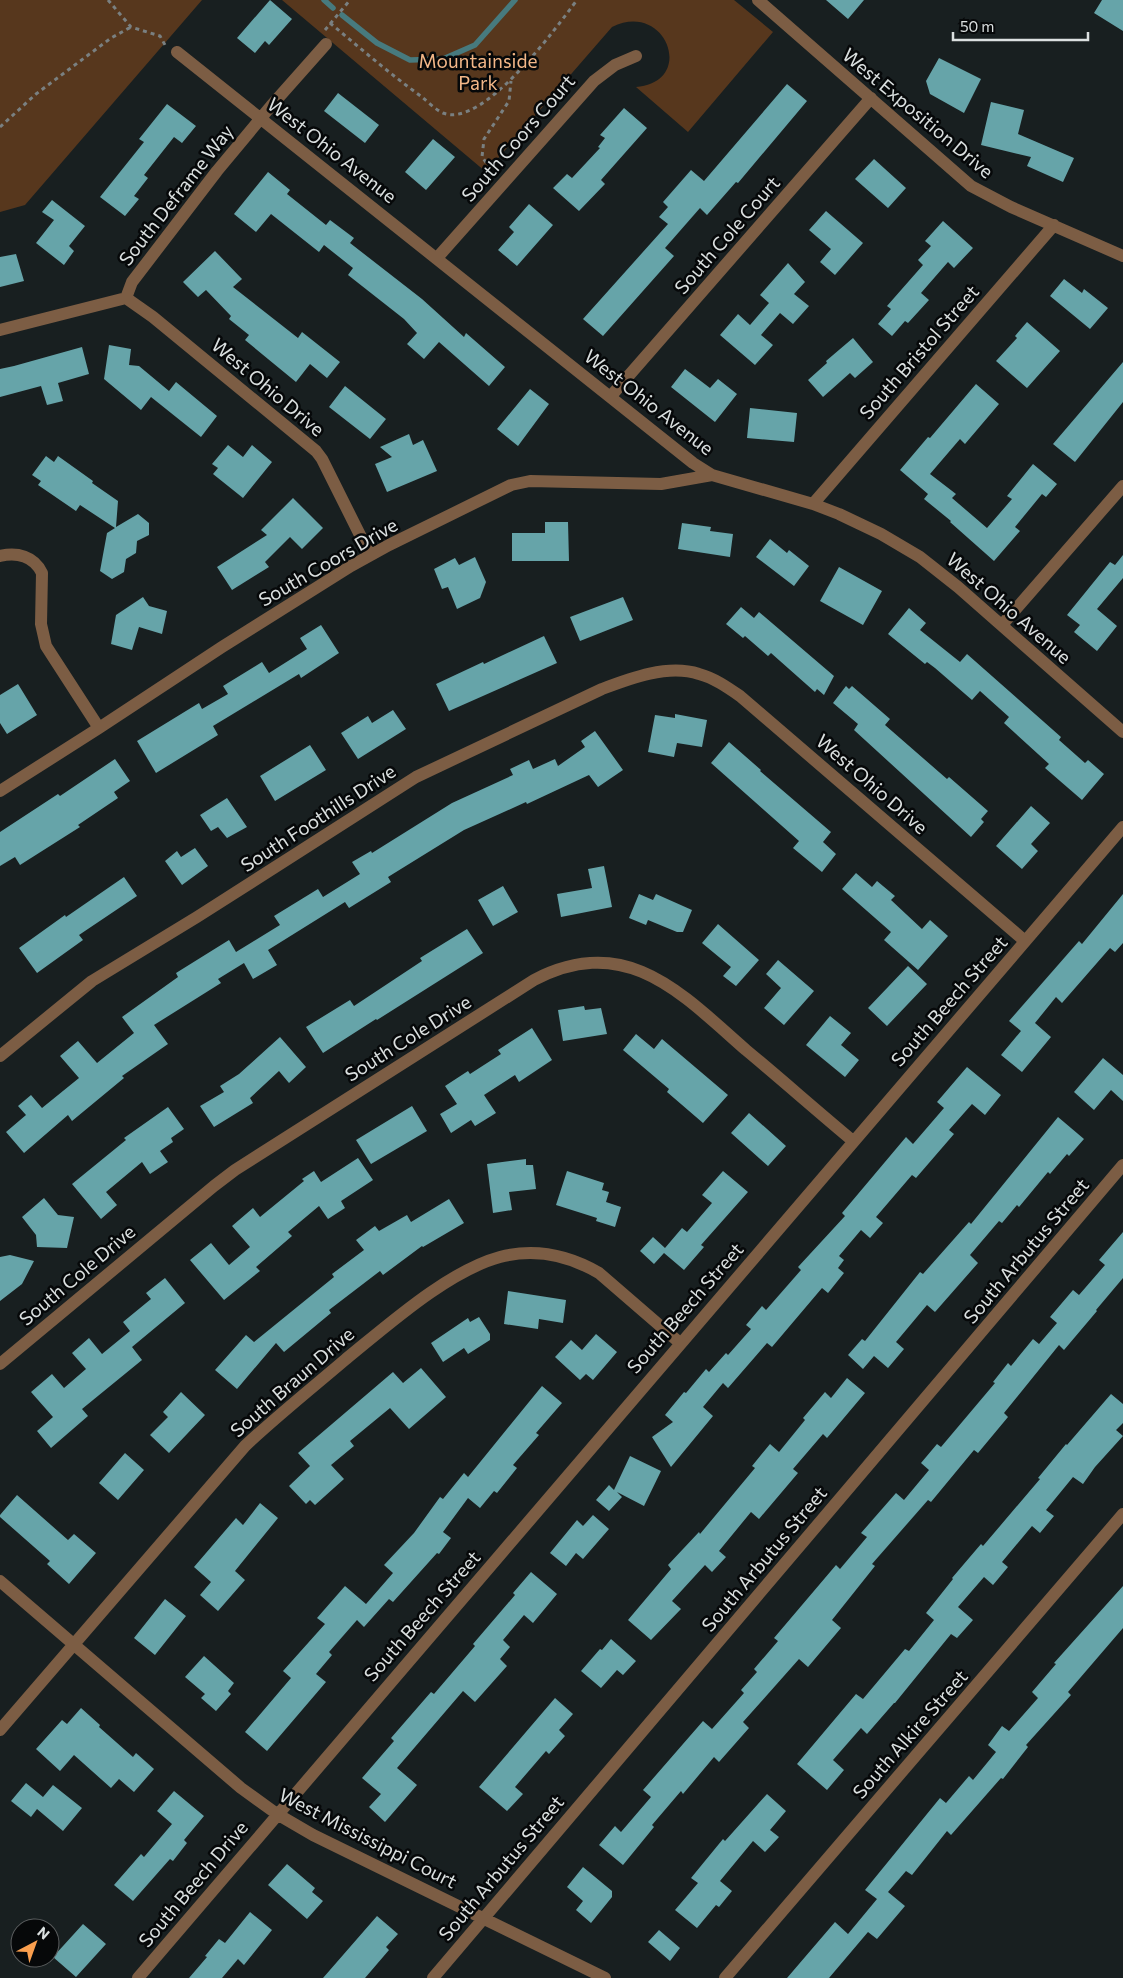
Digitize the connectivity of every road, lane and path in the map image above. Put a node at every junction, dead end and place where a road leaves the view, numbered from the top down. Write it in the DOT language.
graph roads {
  1 [pos="108,0"];
  2 [pos="350,0"];
  3 [pos="577,0"];
  4 [pos="758,0"];
  5 [pos="131,28"];
  6 [pos="326,44"];
  7 [pos="177,52"];
  8 [pos="636,56"];
  9 [pos="511,81"];
  10 [pos="871,98"];
  11 [pos="261,118"];
  12 [pos="0,127"];
  13 [pos="491,169"];
  14 [pos="1054,225"];
  15 [pos="1123,256"];
  16 [pos="438,258"];
  17 [pos="126,298"];
  18 [pos="0,330"];
  19 [pos="612,396"];
  20 [pos="712,475"];
  21 [pos="1123,486"];
  22 [pos="813,504"];
  23 [pos="370,555"];
  24 [pos="0,556"];
  25 [pos="1002,625"];
  26 [pos="686,671"];
  27 [pos="99,728"];
  28 [pos="1123,732"];
  29 [pos="0,791"];
  30 [pos="1123,827"];
  31 [pos="1024,941"];
  32 [pos="0,1056"];
  33 [pos="852,1141"];
  34 [pos="1123,1165"];
  35 [pos="680,1343"];
  36 [pos="0,1364"];
  37 [pos="1123,1514"];
  38 [pos="0,1581"];
  39 [pos="74,1644"];
  40 [pos="0,1730"];
  41 [pos="277,1814"];
  42 [pos="483,1918"];
  43 [pos="138,1978"];
  44 [pos="433,1978"];
  45 [pos="605,1978"];
  46 [pos="725,1978"];
  1 -- 5 [label="path"];
  2 -- 9 [label="path"];
  3 -- 9 [label="path"];
  4 -- 10 [label="street, West Exposition Drive"];
  5 -- 7 [label="path"];
  5 -- 12 [label="path"];
  6 -- 11 [label="street, South Deframe Way"];
  7 -- 11 [label="street, West Ohio Avenue"];
  8 -- 16 [label="street, South Coors Court"];
  9 -- 13 [label="path"];
  10 -- 14 [label="street, West Exposition Drive"];
  10 -- 19 [label="street, South Cole Court"];
  11 -- 16 [label="street, West Ohio Avenue"];
  11 -- 17 [label="street, South Deframe Way"];
  14 -- 15 [label="street, West Exposition Drive"];
  14 -- 22 [label="street, South Bristol Street"];
  16 -- 19 [label="street, West Ohio Avenue"];
  17 -- 18 [label="street"];
  17 -- 23 [label="street, West Ohio Drive"];
  19 -- 20 [label="street, West Ohio Avenue"];
  20 -- 22 [label="street, West Ohio Avenue"];
  20 -- 23 [label="street, South Coors Drive"];
  21 -- 25 [label="street"];
  22 -- 25 [label="street, West Ohio Avenue"];
  23 -- 27 [label="street, South Coors Drive"];
  24 -- 27 [label="street"];
  25 -- 28 [label="street, West Ohio Avenue"];
  26 -- 31 [label="street, West Ohio Drive"];
  26 -- 32 [label="street, South Foothills Drive"];
  27 -- 29 [label="street, South Coors Drive"];
  30 -- 31 [label="street, South Beech Street"];
  31 -- 33 [label="street, South Beech Street"];
  33 -- 35 [label="street, South Beech Street"];
  33 -- 36 [label="street, South Cole Drive"];
  34 -- 42 [label="street, South Arbutus Street"];
  35 -- 39 [label="street, South Braun Drive"];
  35 -- 41 [label="street, South Beech Street"];
  37 -- 46 [label="street, South Alkire Street"];
  38 -- 39 [label="street, West Mississippi Court"];
  39 -- 40 [label="street, South Braun Drive"];
  39 -- 41 [label="street, West Mississippi Court"];
  41 -- 42 [label="street, West Mississippi Court"];
  41 -- 43 [label="street, South Beech Drive"];
  42 -- 44 [label="street, South Arbutus Street"];
  42 -- 45 [label="street, West Mississippi Court"];
}
